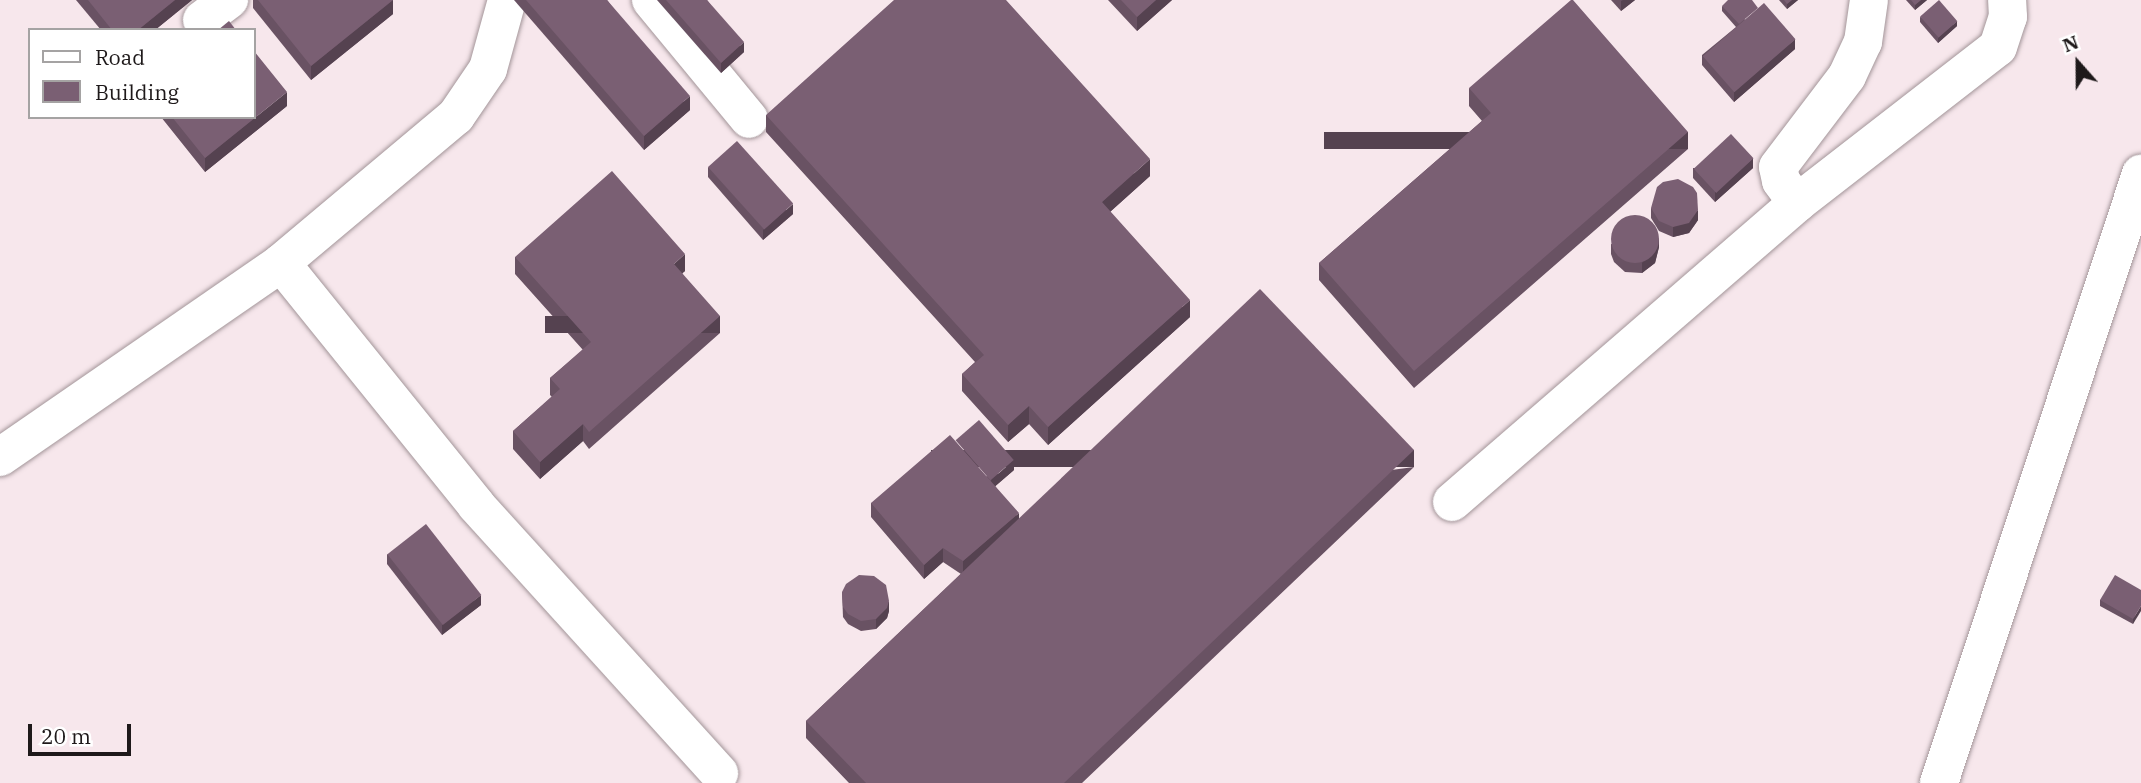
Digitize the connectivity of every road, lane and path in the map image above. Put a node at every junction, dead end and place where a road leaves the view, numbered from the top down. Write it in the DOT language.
graph roads {
  1 [pos="508,0"];
  2 [pos="651,0"];
  3 [pos="1869,0"];
  4 [pos="2007,0"];
  5 [pos="749,119"];
  6 [pos="2141,173"];
  7 [pos="1797,203"];
  8 [pos="281,262"];
  9 [pos="0,457"];
  10 [pos="1452,502"];
  11 [pos="719,773"];
  12 [pos="1939,783"];
  1 -- 8 [label="street"];
  2 -- 5 [label="street"];
  3 -- 7 [label="street"];
  4 -- 7 [label="street"];
  6 -- 12 [label="street"];
  7 -- 10 [label="street"];
  8 -- 9 [label="street"];
  8 -- 11 [label="street"];
}
